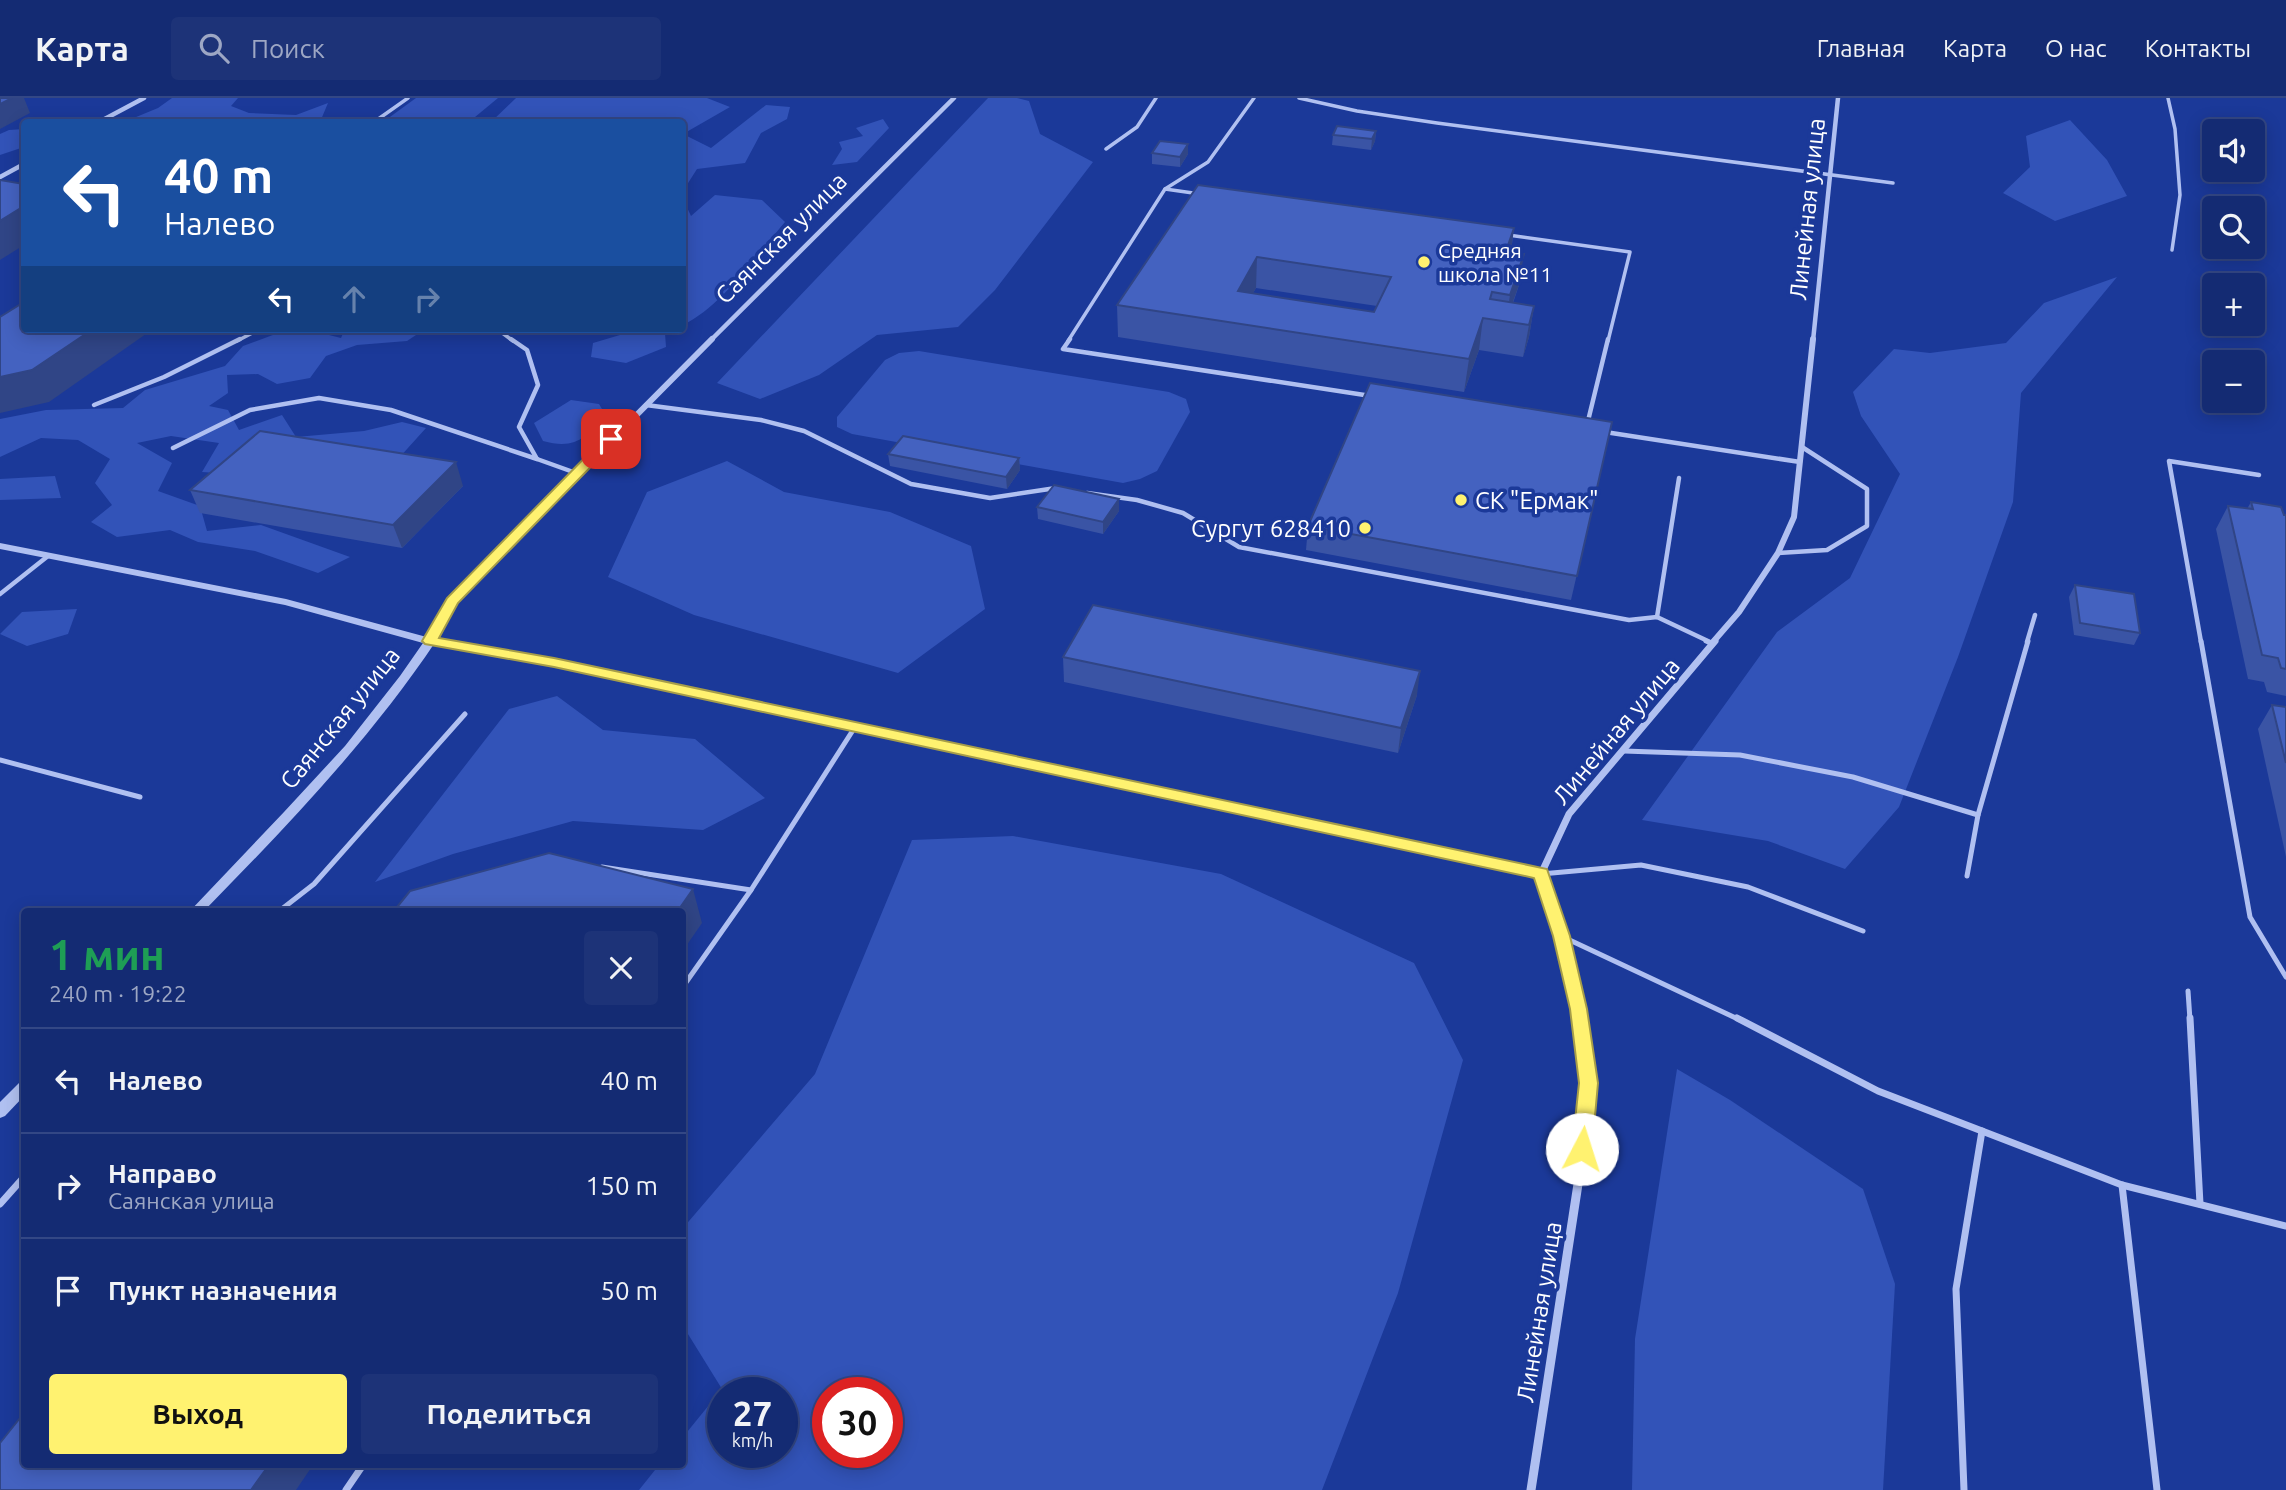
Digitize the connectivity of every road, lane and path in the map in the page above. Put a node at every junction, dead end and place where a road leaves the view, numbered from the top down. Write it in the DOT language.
graph roads {
  1 [pos="144,98"];
  2 [pos="408,98"];
  3 [pos="954,98"];
  4 [pos="1156,98"];
  5 [pos="1254,98"];
  6 [pos="1299,98"];
  7 [pos="1838,98"];
  8 [pos="2168,98"];
  9 [pos="105,119"];
  10 [pos="378,119"];
  11 [pos="1106,149"];
  12 [pos="21,166"];
  13 [pos="1830,175"];
  14 [pos="0,177"];
  15 [pos="1893,183"];
  16 [pos="1165,189"];
  17 [pos="1206,195"];
  18 [pos="1507,235"];
  19 [pos="2172,250"];
  20 [pos="252,333"];
  21 [pos="503,333"];
  22 [pos="1380,398"];
  23 [pos="94,405"];
  24 [pos="646,405"];
  25 [pos="1586,429"];
  26 [pos="1599,432"];
  27 [pos="1802,447"];
  28 [pos="173,448"];
  29 [pos="537,459"];
  30 [pos="1800,462"];
  31 [pos="576,473"];
  32 [pos="2259,475"];
  33 [pos="1679,478"];
  34 [pos="1064,489"];
  35 [pos="1076,491"];
  36 [pos="0,546"];
  37 [pos="1778,554"];
  38 [pos="48,556"];
  39 [pos="0,594"];
  40 [pos="2035,615"];
  41 [pos="1657,617"];
  42 [pos="430,641"];
  43 [pos="1713,644"];
  44 [pos="465,714"];
  45 [pos="855,727"];
  46 [pos="1624,751"];
  47 [pos="0,760"];
  48 [pos="140,797"];
  49 [pos="1979,815"];
  50 [pos="600,867"];
  51 [pos="1541,874"];
  52 [pos="1967,876"];
  53 [pos="751,890"];
  54 [pos="199,908"];
  55 [pos="283,908"];
  56 [pos="1863,931"];
  57 [pos="1561,936"];
  58 [pos="2286,977"];
  59 [pos="686,982"];
  60 [pos="2188,991"];
  61 [pos="21,1090"];
  62 [pos="0,1112"];
  63 [pos="1982,1131"];
  64 [pos="21,1180"];
  65 [pos="2122,1185"];
  66 [pos="0,1204"];
  67 [pos="2200,1204"];
  68 [pos="2286,1226"];
  69 [pos="361,1468"];
  70 [pos="346,1490"];
  71 [pos="1531,1490"];
  72 [pos="1964,1490"];
  73 [pos="2157,1490"];
  1 -- 9 [label="street"];
  2 -- 10 [label="lane"];
  3 -- 24 [label="street, Саянская улица"];
  4 -- 11 [label="lane"];
  5 -- 16 [label="lane"];
  6 -- 13 [label="lane"];
  7 -- 13 [label="street, Линейная улица"];
  8 -- 19 [label="lane"];
  12 -- 14 [label="street"];
  13 -- 15 [label="lane"];
  13 -- 27 [label="street, Линейная улица"];
  16 -- 17 [label="lane"];
  16 -- 22 [label="lane"];
  18 -- 25 [label="lane"];
  20 -- 23 [label="lane"];
  21 -- 29 [label="lane"];
  24 -- 31 [label="street, Саянская улица"];
  24 -- 34 [label="lane"];
  26 -- 30 [label="lane"];
  27 -- 30 [label="street, Линейная улица"];
  27 -- 37 [label="lane"];
  28 -- 29 [label="lane"];
  29 -- 31 [label="lane"];
  30 -- 37 [label="street, Линейная улица"];
  31 -- 42 [label="street, Саянская улица"];
  32 -- 58 [label="lane"];
  33 -- 41 [label="lane"];
  35 -- 41 [label="lane"];
  36 -- 38 [label="street"];
  37 -- 43 [label="street, Линейная улица"];
  38 -- 39 [label="lane"];
  38 -- 42 [label="street"];
  40 -- 49 [label="lane"];
  41 -- 43 [label="lane"];
  42 -- 45 [label="street"];
  42 -- 54 [label="street, Саянская улица"];
  43 -- 46 [label="street, Линейная улица"];
  44 -- 55 [label="lane"];
  45 -- 51 [label="street"];
  45 -- 53 [label="lane"];
  46 -- 49 [label="lane"];
  46 -- 51 [label="street, Линейная улица"];
  47 -- 48 [label="lane"];
  49 -- 52 [label="lane"];
  50 -- 53 [label="lane"];
  51 -- 56 [label="lane"];
  51 -- 57 [label="street, Линейная улица"];
  53 -- 59 [label="lane"];
  57 -- 63 [label="lane"];
  57 -- 71 [label="street, Линейная улица"];
  60 -- 67 [label="lane"];
  61 -- 62 [label="street"];
  63 -- 65 [label="lane"];
  63 -- 72 [label="lane"];
  64 -- 66 [label="lane"];
  65 -- 67 [label="lane"];
  65 -- 73 [label="lane"];
  67 -- 68 [label="lane"];
  69 -- 70 [label="lane"];
}
